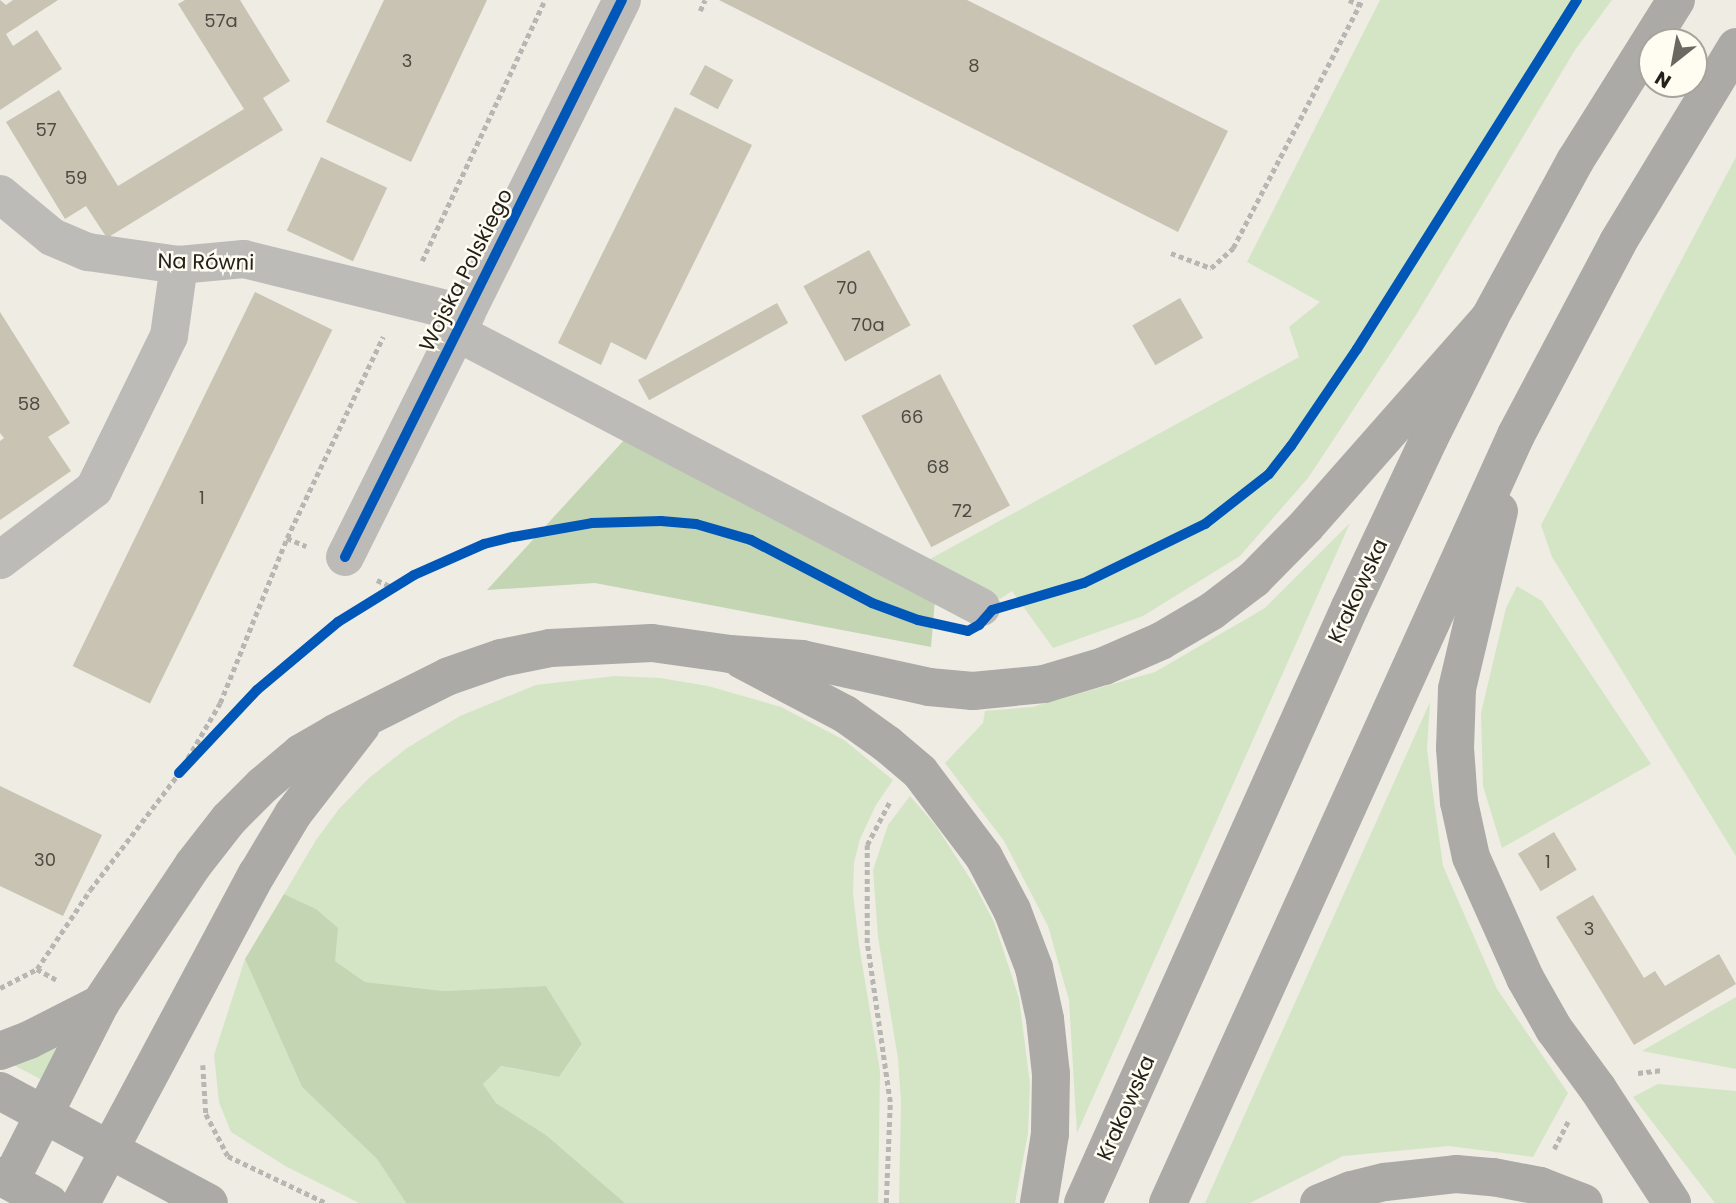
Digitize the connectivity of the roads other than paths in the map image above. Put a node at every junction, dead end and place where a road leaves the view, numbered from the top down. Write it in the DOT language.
graph roads {
  1 [pos="622,0"];
  2 [pos="1676,0"];
  3 [pos="1736,47"];
  4 [pos="0,194"];
  5 [pos="179,265"];
  6 [pos="1490,317"];
  7 [pos="461,323"];
  8 [pos="1516,435"];
  9 [pos="345,557"];
  10 [pos="0,559"];
  11 [pos="981,607"];
  12 [pos="730,654"];
  13 [pos="368,717"];
  14 [pos="100,1004"];
  15 [pos="0,1051"];
  16 [pos="0,1091"];
  17 [pos="44,1114"];
  18 [pos="110,1150"];
  19 [pos="3,1186"];
  20 [pos="50,1203"];
  21 [pos="81,1203"];
  22 [pos="209,1203"];
  23 [pos="1040,1203"];
  24 [pos="1083,1203"];
  25 [pos="1167,1203"];
  26 [pos="1319,1203"];
  27 [pos="1584,1203"];
  28 [pos="1672,1203"];
  1 -- 7 [label="street, Wojska Polskiego"];
  2 -- 6 [label="main road, Krakowska"];
  3 -- 8 [label="main road"];
  4 -- 5 [label="street, Na Równi"];
  5 -- 7 [label="street, Na Równi"];
  5 -- 10 [label="street"];
  6 -- 12 [label="main road"];
  6 -- 24 [label="main road, Krakowska"];
  7 -- 9 [label="street, Wojska Polskiego"];
  7 -- 11 [label="street, Na Równi"];
  8 -- 25 [label="main road"];
  8 -- 28 [label="main road"];
  12 -- 13 [label="main road"];
  12 -- 23 [label="main road"];
  13 -- 14 [label="main road"];
  13 -- 18 [label="main road"];
  14 -- 15 [label="main road"];
  14 -- 17 [label="main road"];
  16 -- 17 [label="main road"];
  17 -- 18 [label="main road"];
  17 -- 19 [label="main road"];
  18 -- 21 [label="main road"];
  18 -- 22 [label="main road"];
  19 -- 20 [label="main road"];
  26 -- 27 [label="main road"];
}
